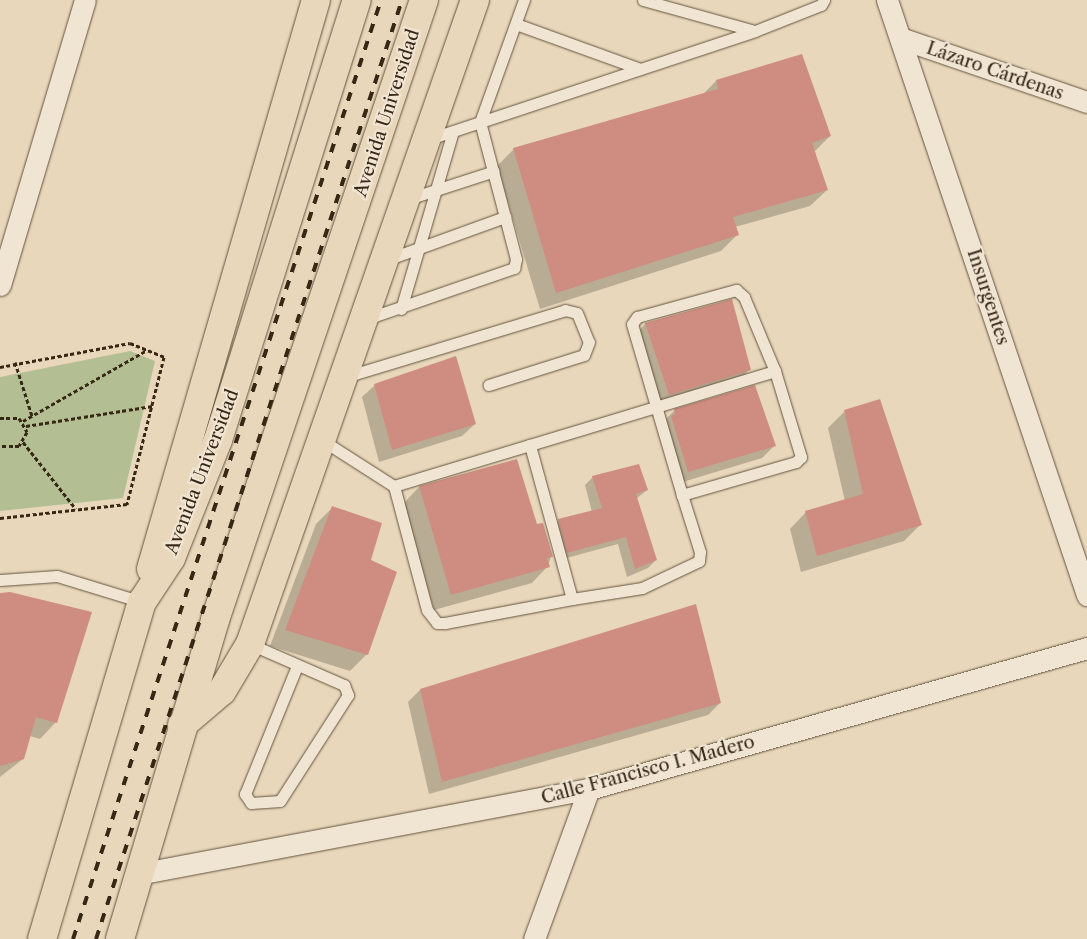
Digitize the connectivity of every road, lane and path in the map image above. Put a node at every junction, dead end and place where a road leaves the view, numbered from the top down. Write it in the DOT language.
graph roads {
  1 [pos="85,0"];
  2 [pos="316,0"];
  3 [pos="357,0"];
  4 [pos="424,0"];
  5 [pos="524,0"];
  6 [pos="643,0"];
  7 [pos="824,0"];
  8 [pos="887,0"];
  9 [pos="469,6"];
  10 [pos="516,24"];
  11 [pos="755,31"];
  12 [pos="903,39"];
  13 [pos="640,69"];
  14 [pos="1087,102"];
  15 [pos="480,122"];
  16 [pos="453,131"];
  17 [pos="427,140"];
  18 [pos="494,171"];
  19 [pos="437,190"];
  20 [pos="406,199"];
  21 [pos="505,217"];
  22 [pos="419,249"];
  23 [pos="385,261"];
  24 [pos="0,285"];
  25 [pos="401,309"];
  26 [pos="364,320"];
  27 [pos="147,350"];
  28 [pos="15,362"];
  29 [pos="0,367"];
  30 [pos="775,371"];
  31 [pos="344,378"];
  32 [pos="489,384"];
  33 [pos="152,406"];
  34 [pos="656,407"];
  35 [pos="32,416"];
  36 [pos="0,418"];
  37 [pos="23,421"];
  38 [pos="26,426"];
  39 [pos="322,440"];
  40 [pos="23,442"];
  41 [pos="530,445"];
  42 [pos="0,446"];
  43 [pos="394,486"];
  44 [pos="682,495"];
  45 [pos="76,510"];
  46 [pos="0,518"];
  47 [pos="0,580"];
  48 [pos="1087,596"];
  49 [pos="572,599"];
  50 [pos="142,602"];
  51 [pos="250,644"];
  52 [pos="1087,648"];
  53 [pos="296,666"];
  54 [pos="182,725"];
  55 [pos="589,789"];
  56 [pos="143,873"];
  57 [pos="42,939"];
  58 [pos="120,939"];
  59 [pos="534,939"];
  1 -- 24 [label="street"];
  2 -- 50 [label="highway"];
  3 -- 50 [label="highway, Avenida Universidad"];
  4 -- 54 [label="highway, Avenida Universidad"];
  5 -- 10 [label="lane"];
  6 -- 11 [label="lane"];
  7 -- 11 [label="lane"];
  8 -- 12 [label="street, Insurgentes"];
  9 -- 17 [label="highway"];
  10 -- 13 [label="lane"];
  10 -- 15 [label="lane"];
  11 -- 13 [label="lane"];
  12 -- 14 [label="street, Lázaro Cárdenas"];
  12 -- 48 [label="street, Insurgentes"];
  13 -- 15 [label="lane"];
  15 -- 16 [label="lane"];
  15 -- 18 [label="lane"];
  16 -- 17 [label="lane"];
  16 -- 19 [label="lane"];
  17 -- 20 [label="highway"];
  18 -- 19 [label="lane"];
  18 -- 21 [label="lane"];
  19 -- 20 [label="lane"];
  19 -- 22 [label="lane"];
  20 -- 23 [label="highway"];
  21 -- 22 [label="lane"];
  21 -- 25 [label="lane"];
  22 -- 23 [label="lane"];
  22 -- 25 [label="lane"];
  23 -- 26 [label="highway"];
  25 -- 26 [label="lane"];
  26 -- 31 [label="highway"];
  27 -- 28 [label="path"];
  27 -- 33 [label="path"];
  27 -- 35 [label="path"];
  28 -- 29 [label="path"];
  28 -- 35 [label="path"];
  30 -- 34 [label="lane"];
  30 -- 34 [label="lane"];
  30 -- 44 [label="lane"];
  31 -- 32 [label="lane"];
  31 -- 39 [label="highway"];
  33 -- 38 [label="path"];
  33 -- 45 [label="path"];
  34 -- 41 [label="lane"];
  34 -- 44 [label="lane"];
  35 -- 37 [label="path"];
  36 -- 37 [label="path"];
  37 -- 38 [label="path"];
  38 -- 40 [label="path"];
  39 -- 43 [label="lane"];
  39 -- 51 [label="highway"];
  40 -- 42 [label="path"];
  40 -- 45 [label="path"];
  41 -- 43 [label="lane"];
  41 -- 49 [label="lane"];
  43 -- 49 [label="lane"];
  44 -- 49 [label="lane"];
  45 -- 46 [label="path"];
  47 -- 50 [label="lane"];
  50 -- 57 [label="highway, Avenida Universidad"];
  51 -- 53 [label="lane"];
  51 -- 54 [label="highway"];
  52 -- 55 [label="street, Calle Francisco I. Madero"];
  53 -- 53 [label="lane"];
  54 -- 56 [label="highway, Avenida Universidad"];
  55 -- 56 [label="street, Calle Francisco I. Madero"];
  55 -- 59 [label="street"];
  56 -- 58 [label="highway, Avenida Universidad"];
}
